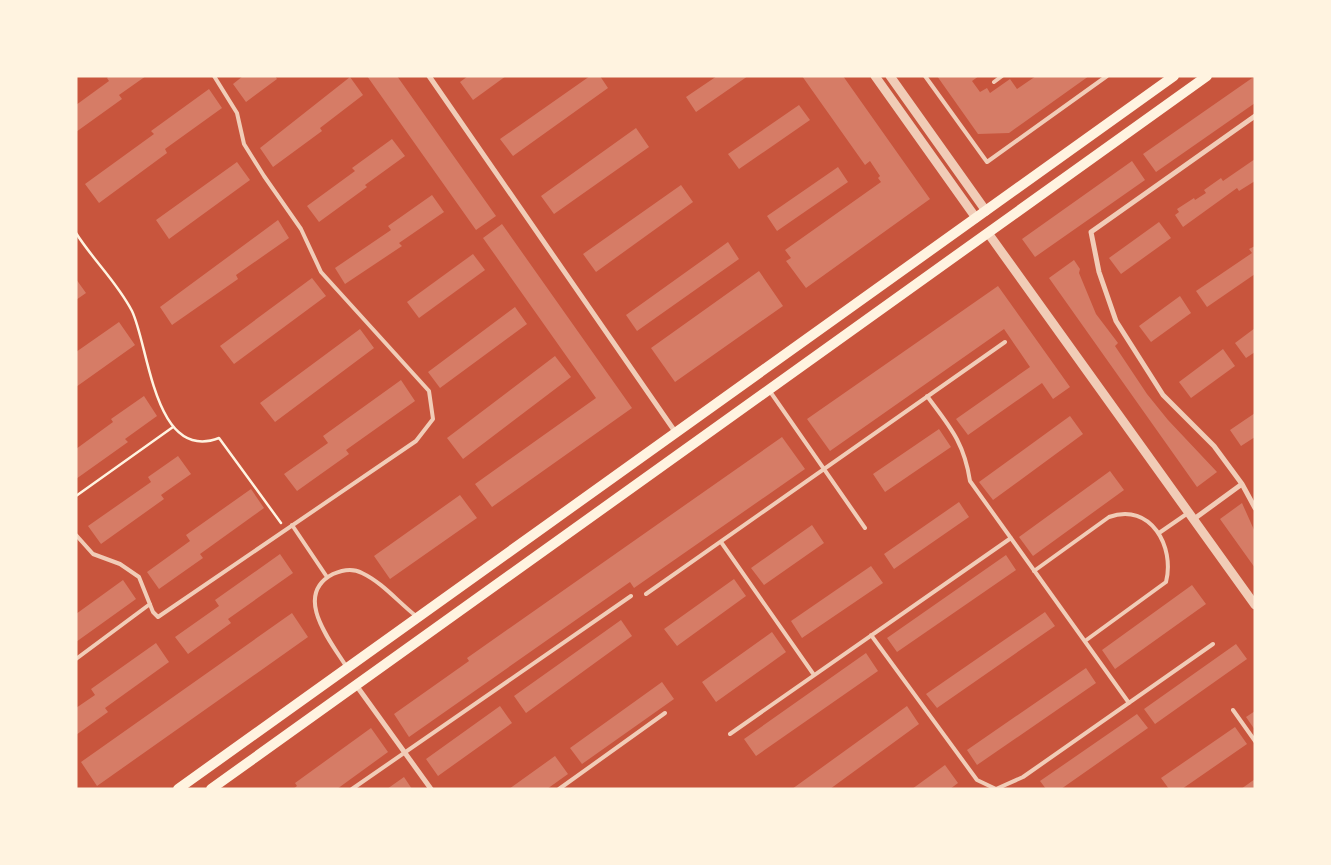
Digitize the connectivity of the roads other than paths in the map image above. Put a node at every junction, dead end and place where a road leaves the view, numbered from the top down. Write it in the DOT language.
graph roads {
  1 [pos="214,76"];
  2 [pos="428,76"];
  3 [pos="875,76"];
  4 [pos="890,76"];
  5 [pos="925,76"];
  6 [pos="1002,76"];
  7 [pos="1107,76"];
  8 [pos="1174,76"];
  9 [pos="1207,76"];
  10 [pos="994,82"];
  11 [pos="1255,116"];
  12 [pos="986,211"];
  13 [pos="976,218"];
  14 [pos="988,233"];
  15 [pos="1004,342"];
  16 [pos="769,390"];
  17 [pos="927,396"];
  18 [pos="676,433"];
  19 [pos="824,469"];
  20 [pos="1242,484"];
  21 [pos="1255,508"];
  22 [pos="1191,516"];
  23 [pos="292,525"];
  24 [pos="865,528"];
  25 [pos="1159,533"];
  26 [pos="76,534"];
  27 [pos="1010,538"];
  28 [pos="720,542"];
  29 [pos="1034,571"];
  30 [pos="327,577"];
  31 [pos="646,594"];
  32 [pos="631,596"];
  33 [pos="150,604"];
  34 [pos="1255,605"];
  35 [pos="417,618"];
  36 [pos="871,635"];
  37 [pos="1085,642"];
  38 [pos="1213,644"];
  39 [pos="76,659"];
  40 [pos="347,668"];
  41 [pos="814,675"];
  42 [pos="356,685"];
  43 [pos="1129,703"];
  44 [pos="1232,710"];
  45 [pos="664,714"];
  46 [pos="730,734"];
  47 [pos="1255,741"];
  48 [pos="404,752"];
  49 [pos="178,789"];
  50 [pos="211,789"];
  51 [pos="352,789"];
  52 [pos="431,789"];
  53 [pos="559,789"];
  1 -- 23 [label="lane"];
  2 -- 18 [label="street"];
  3 -- 13 [label="street"];
  4 -- 12 [label="street"];
  5 -- 7 [label="lane"];
  6 -- 10 [label="lane"];
  8 -- 12 [label="main road"];
  9 -- 14 [label="main road"];
  11 -- 20 [label="street"];
  12 -- 13 [label="main road"];
  13 -- 18 [label="main road"];
  14 -- 16 [label="main road"];
  14 -- 22 [label="street"];
  15 -- 17 [label="lane"];
  16 -- 19 [label="lane"];
  16 -- 42 [label="main road"];
  17 -- 19 [label="lane"];
  17 -- 27 [label="lane"];
  18 -- 35 [label="main road"];
  19 -- 24 [label="lane"];
  19 -- 28 [label="lane"];
  20 -- 21 [label="street"];
  20 -- 22 [label="street"];
  22 -- 25 [label="lane"];
  22 -- 34 [label="street"];
  23 -- 30 [label="lane"];
  23 -- 33 [label="lane"];
  25 -- 29 [label="lane"];
  25 -- 37 [label="lane"];
  26 -- 33 [label="lane"];
  27 -- 29 [label="lane"];
  27 -- 36 [label="lane"];
  28 -- 31 [label="lane"];
  28 -- 41 [label="lane"];
  29 -- 37 [label="lane"];
  30 -- 35 [label="lane"];
  30 -- 40 [label="lane"];
  32 -- 48 [label="lane"];
  33 -- 39 [label="lane"];
  35 -- 40 [label="main road"];
  36 -- 41 [label="lane"];
  36 -- 43 [label="lane"];
  37 -- 43 [label="lane"];
  38 -- 43 [label="lane"];
  40 -- 49 [label="main road"];
  41 -- 46 [label="lane"];
  42 -- 48 [label="street"];
  42 -- 50 [label="main road"];
  44 -- 47 [label="lane"];
  45 -- 53 [label="lane"];
  48 -- 51 [label="lane"];
  48 -- 52 [label="street"];
}
